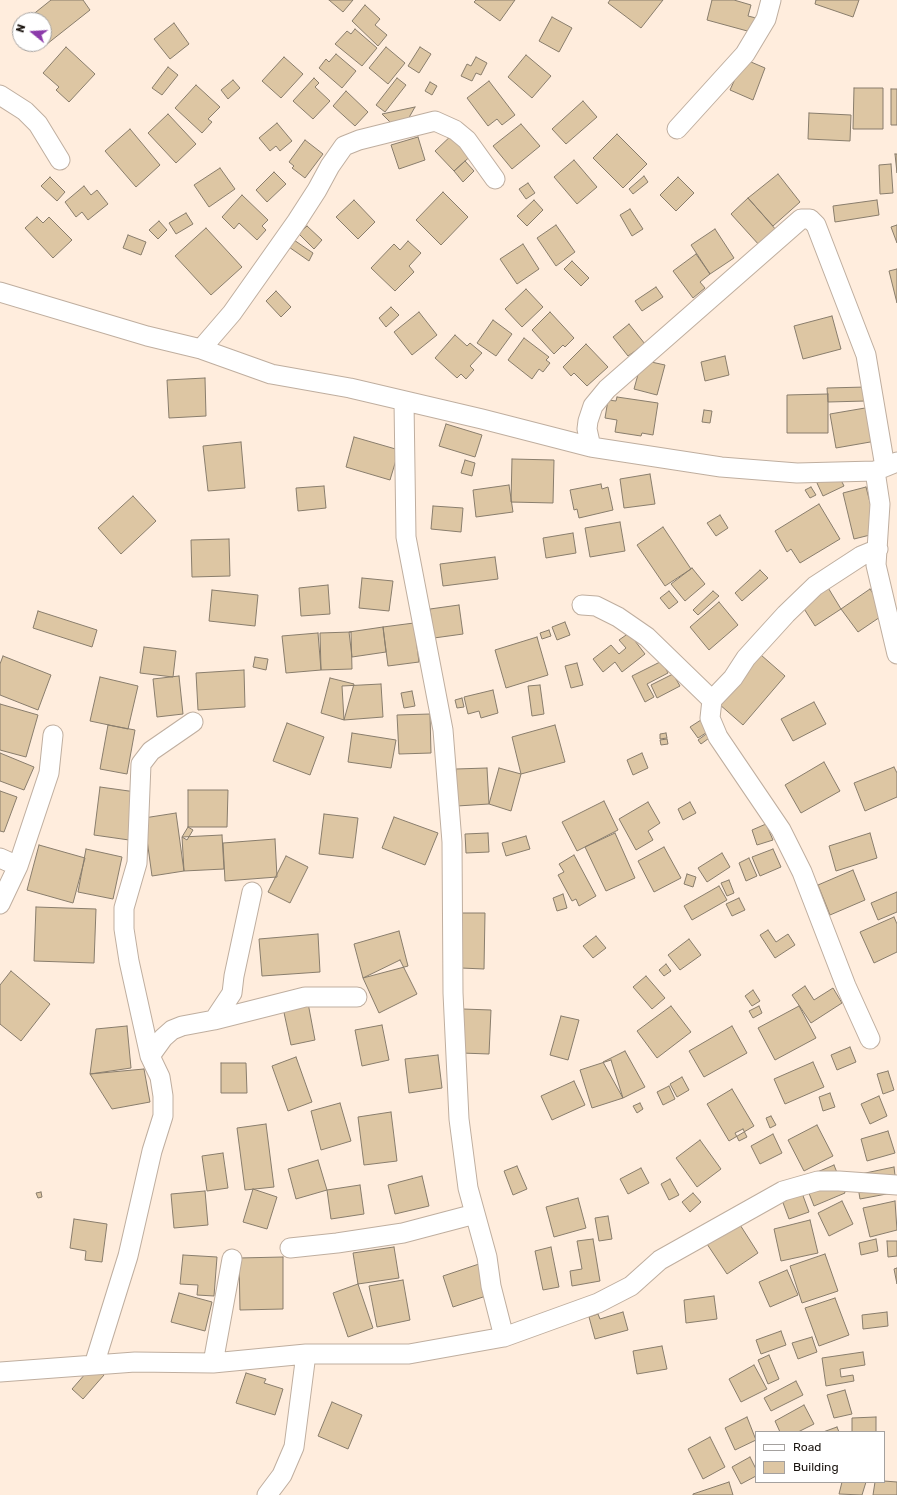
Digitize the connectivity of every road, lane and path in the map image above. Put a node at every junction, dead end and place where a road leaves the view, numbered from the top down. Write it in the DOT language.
graph roads {
  1 [pos="771,0"];
  2 [pos="0,95"];
  3 [pos="676,129"];
  4 [pos="60,160"];
  5 [pos="495,179"];
  6 [pos="0,292"];
  7 [pos="201,349"];
  8 [pos="404,402"];
  9 [pos="591,447"];
  10 [pos="886,467"];
  11 [pos="878,549"];
  12 [pos="582,605"];
  13 [pos="897,654"];
  14 [pos="712,700"];
  15 [pos="193,722"];
  16 [pos="53,735"];
  17 [pos="0,858"];
  18 [pos="18,866"];
  19 [pos="252,892"];
  20 [pos="0,904"];
  21 [pos="357,996"];
  22 [pos="214,1020"];
  23 [pos="870,1040"];
  24 [pos="150,1056"];
  25 [pos="897,1185"];
  26 [pos="475,1214"];
  27 [pos="290,1248"];
  28 [pos="232,1259"];
  29 [pos="504,1337"];
  30 [pos="306,1354"];
  31 [pos="0,1358"];
  32 [pos="213,1363"];
  33 [pos="94,1365"];
  34 [pos="7,1372"];
  35 [pos="267,1495"];
  1 -- 3 [label="street"];
  2 -- 4 [label="street"];
  5 -- 7 [label="street"];
  6 -- 7 [label="street"];
  7 -- 8 [label="street"];
  8 -- 9 [label="street"];
  8 -- 26 [label="street"];
  9 -- 10 [label="street"];
  9 -- 10 [label="street"];
  10 -- 11 [label="street"];
  11 -- 13 [label="street"];
  11 -- 14 [label="street"];
  12 -- 14 [label="street"];
  14 -- 23 [label="street"];
  15 -- 24 [label="street"];
  16 -- 18 [label="street"];
  17 -- 18 [label="street"];
  18 -- 20 [label="street"];
  19 -- 22 [label="street"];
  21 -- 22 [label="street"];
  22 -- 24 [label="street"];
  24 -- 33 [label="street"];
  25 -- 29 [label="street"];
  26 -- 27 [label="street"];
  26 -- 29 [label="street"];
  28 -- 32 [label="street"];
  29 -- 30 [label="street"];
  30 -- 32 [label="street"];
  30 -- 35 [label="street"];
  31 -- 34 [label="street"];
  32 -- 33 [label="street"];
  33 -- 34 [label="street"];
}
